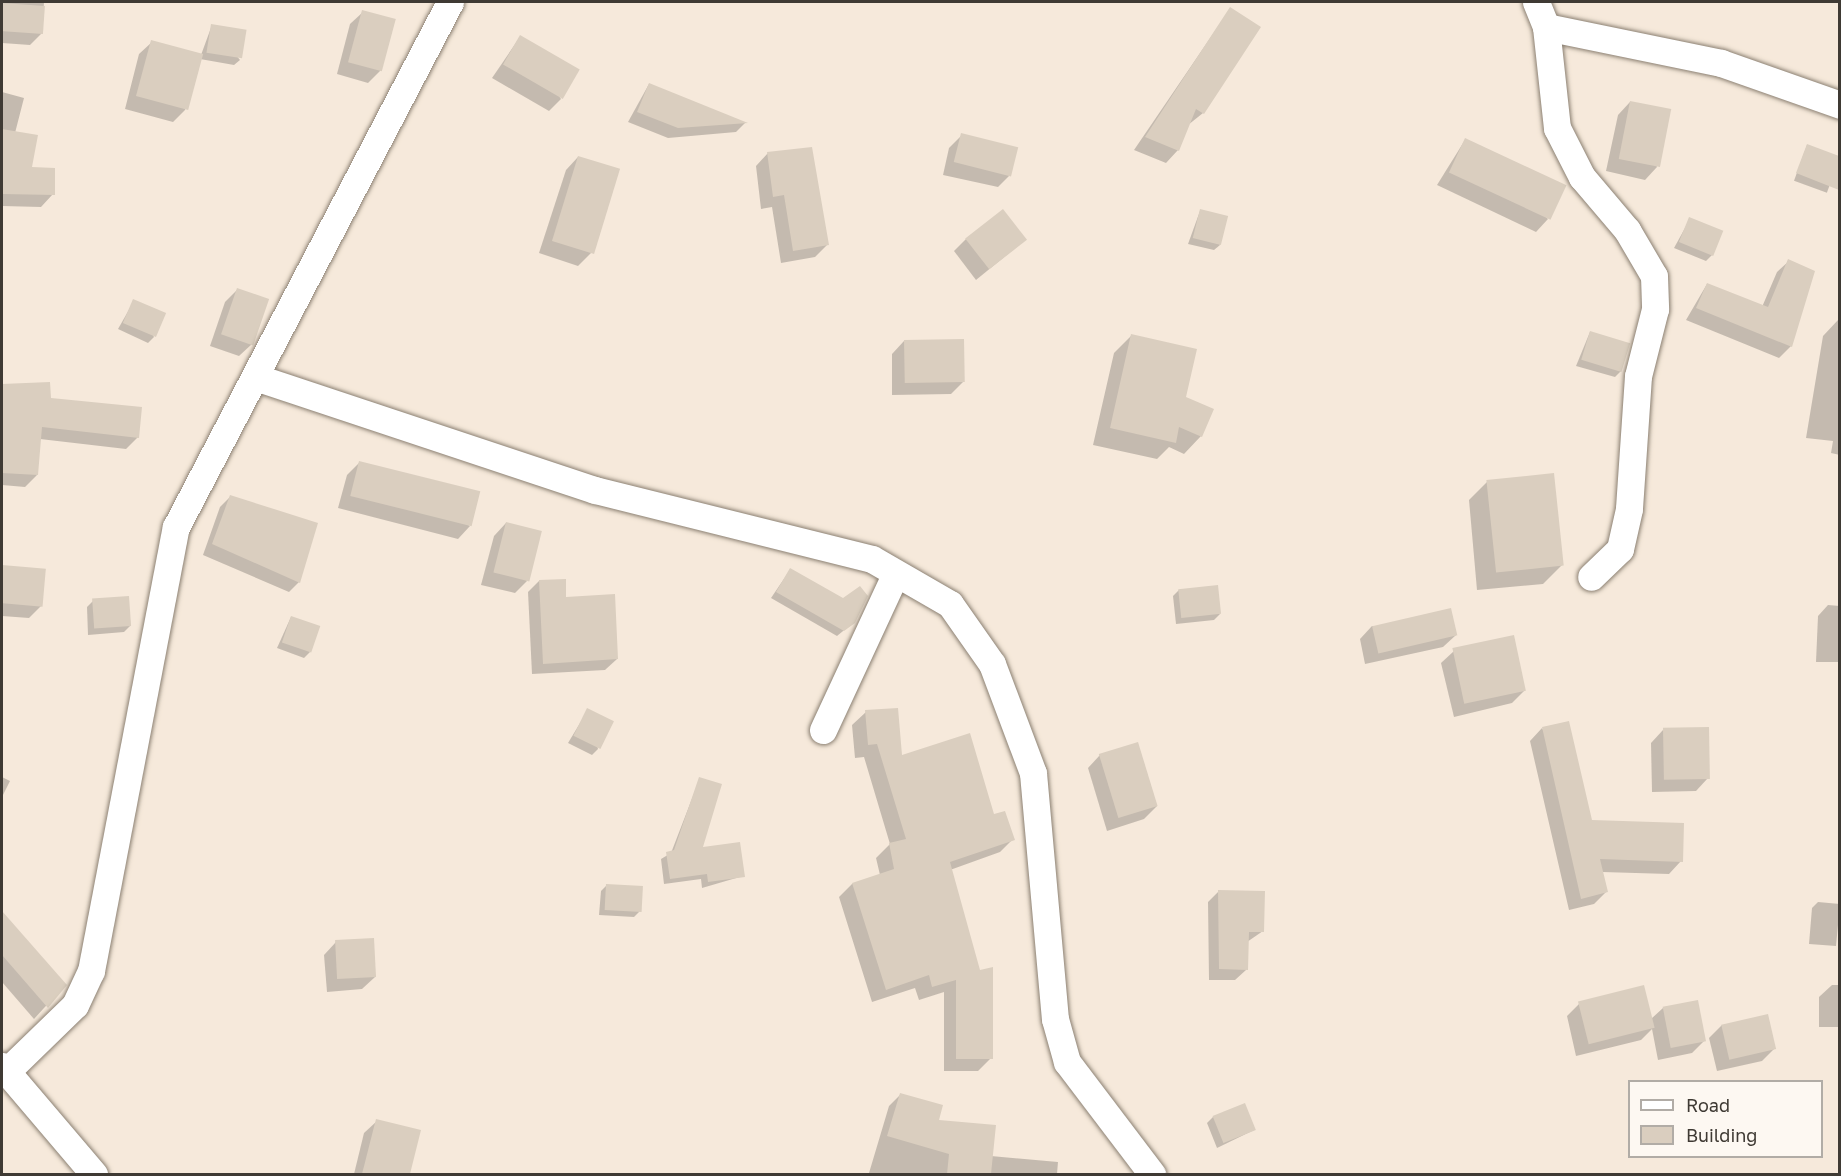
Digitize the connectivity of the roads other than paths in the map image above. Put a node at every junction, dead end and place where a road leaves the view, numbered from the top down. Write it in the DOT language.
graph roads {
  1 [pos="450,2"];
  2 [pos="1536,2"];
  3 [pos="1546,27"];
  4 [pos="1839,105"];
  5 [pos="255,377"];
  6 [pos="895,575"];
  7 [pos="1590,577"];
  8 [pos="823,730"];
  9 [pos="4,1069"];
  10 [pos="94,1174"];
  11 [pos="1152,1174"];
  1 -- 5 [label="street"];
  2 -- 3 [label="street"];
  3 -- 4 [label="street"];
  3 -- 7 [label="street"];
  5 -- 6 [label="street"];
  5 -- 9 [label="street"];
  6 -- 8 [label="street"];
  6 -- 11 [label="street"];
  9 -- 10 [label="street"];
}
